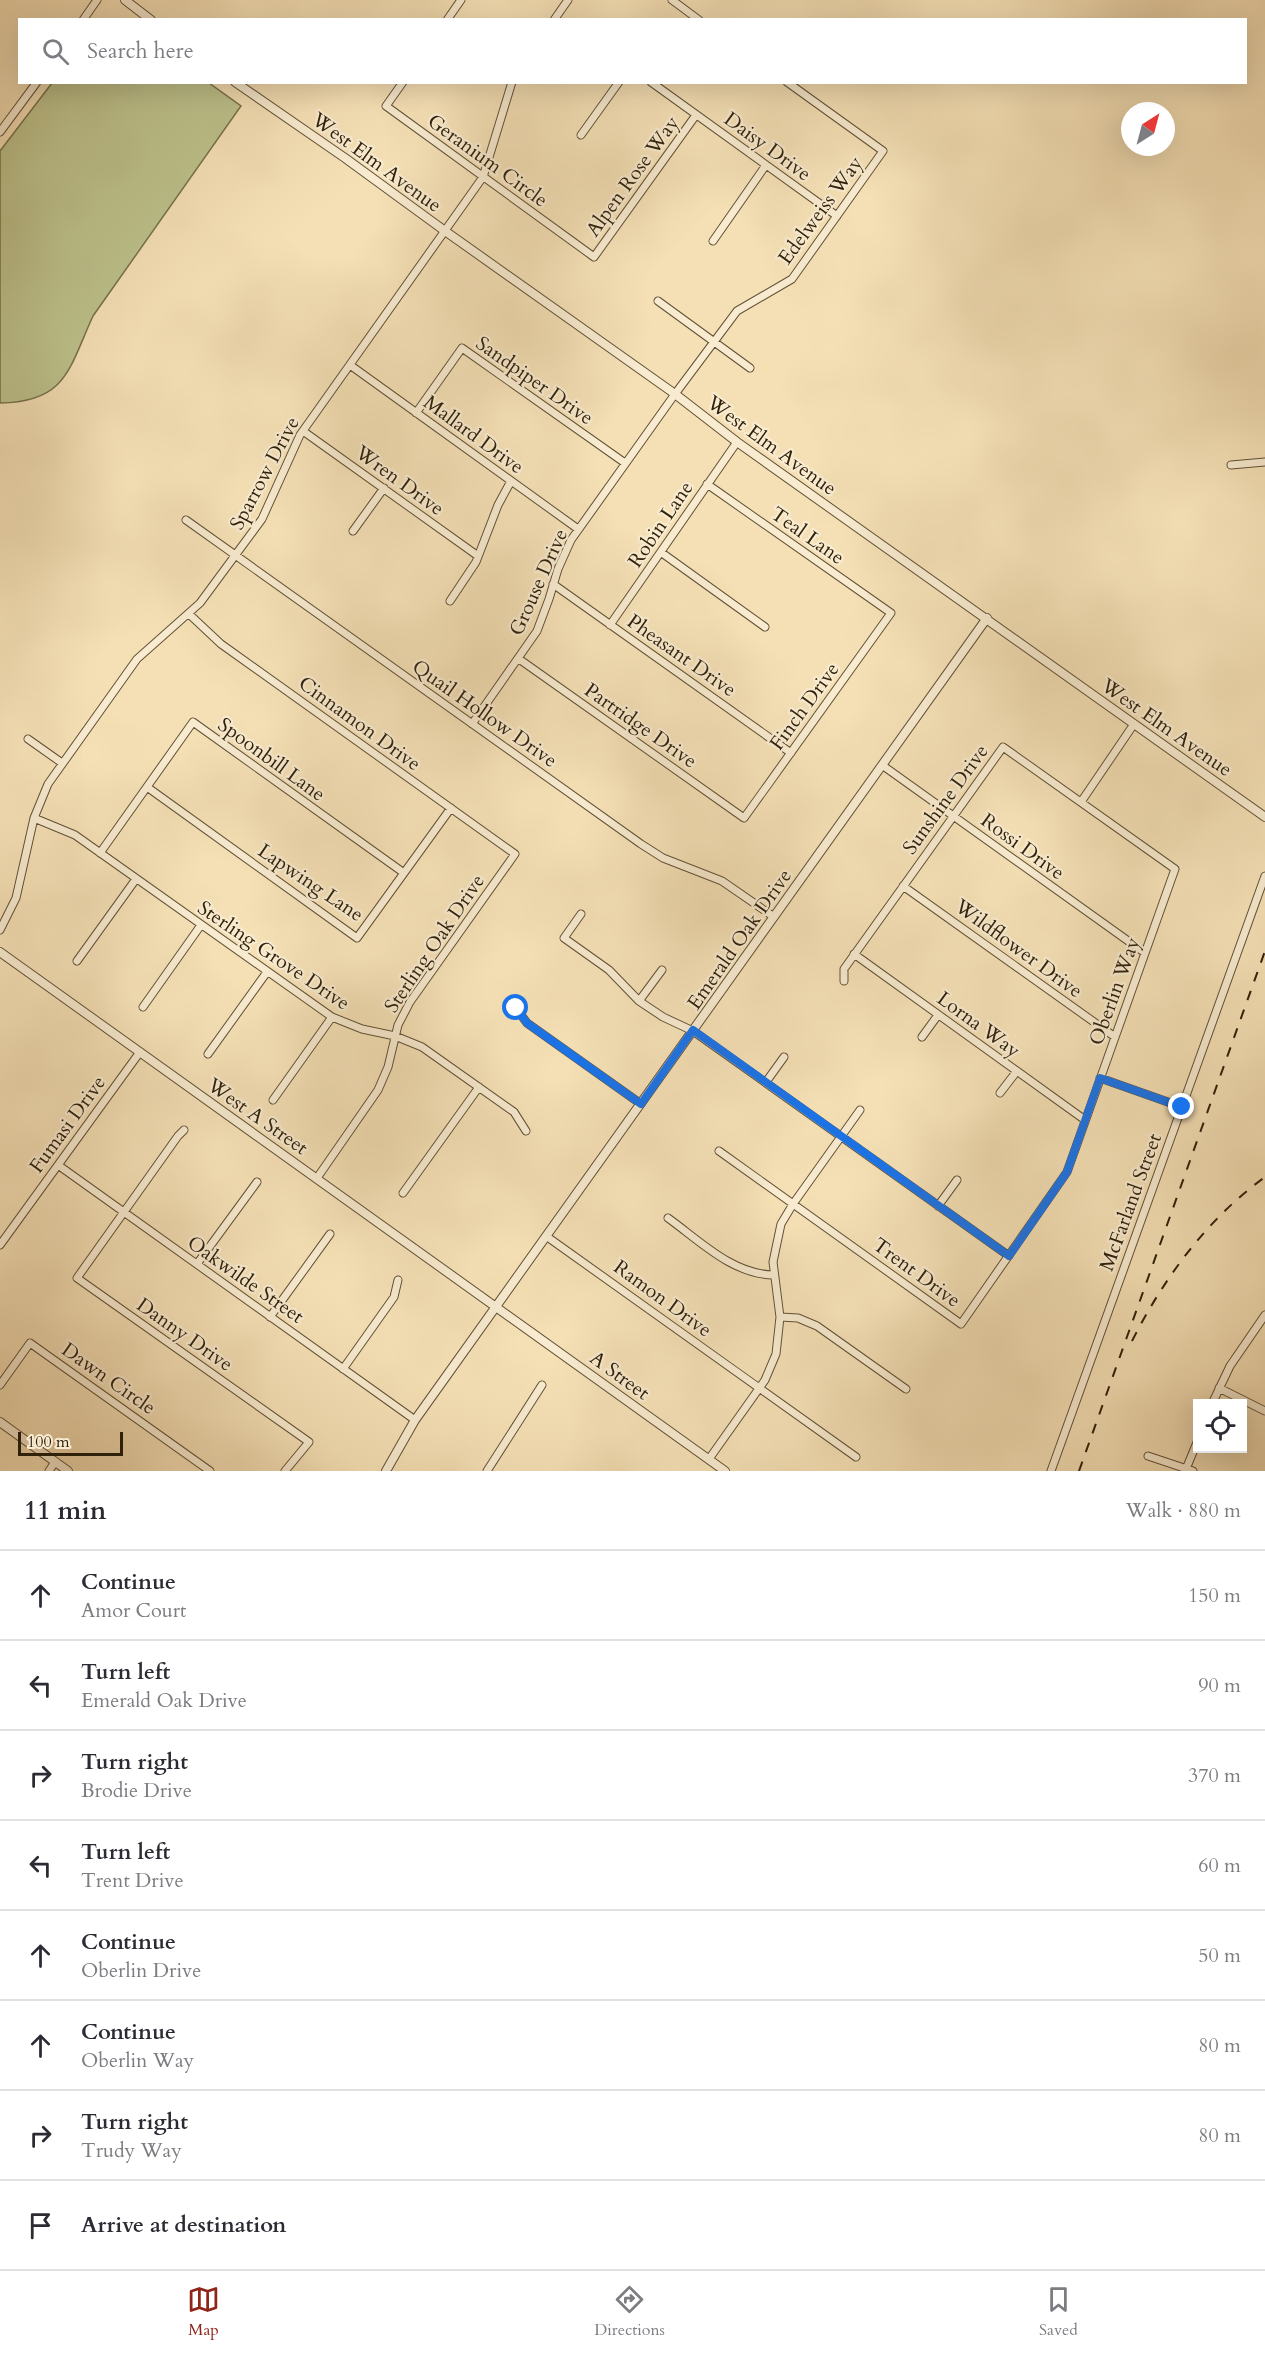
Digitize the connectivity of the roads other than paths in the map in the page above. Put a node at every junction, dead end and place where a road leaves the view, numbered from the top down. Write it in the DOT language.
graph roads {
  1 [pos="97,0"];
  2 [pos="125,0"];
  3 [pos="461,0"];
  4 [pos="568,0"];
  5 [pos="672,0"];
  6 [pos="84,18"];
  7 [pos="148,18"];
  8 [pos="448,18"];
  9 [pos="555,18"];
  10 [pos="696,18"];
  11 [pos="36,84"];
  12 [pos="238,84"];
  13 [pos="402,84"];
  14 [pos="511,84"];
  15 [pos="618,84"];
  16 [pos="654,84"];
  17 [pos="790,84"];
  18 [pos="696,115"];
  19 [pos="0,132"];
  20 [pos="581,135"];
  21 [pos="766,165"];
  22 [pos="483,177"];
  23 [pos="837,216"];
  24 [pos="445,231"];
  25 [pos="713,241"];
  26 [pos="594,257"];
  27 [pos="658,301"];
  28 [pos="714,341"];
  29 [pos="350,365"];
  30 [pos="750,368"];
  31 [pos="675,394"];
  32 [pos="416,413"];
  33 [pos="303,430"];
  34 [pos="737,442"];
  35 [pos="1265,462"];
  36 [pos="625,463"];
  37 [pos="1230,465"];
  38 [pos="512,481"];
  39 [pos="707,484"];
  40 [pos="384,488"];
  41 [pos="186,520"];
  42 [pos="578,529"];
  43 [pos="353,531"];
  44 [pos="662,553"];
  45 [pos="236,556"];
  46 [pos="478,556"];
  47 [pos="553,584"];
  48 [pos="450,601"];
  49 [pos="891,613"];
  50 [pos="189,614"];
  51 [pos="987,618"];
  52 [pos="610,625"];
  53 [pos="765,627"];
  54 [pos="519,659"];
  55 [pos="472,724"];
  56 [pos="1134,724"];
  57 [pos="28,739"];
  58 [pos="791,753"];
  59 [pos="62,764"];
  60 [pos="882,765"];
  61 [pos="147,787"];
  62 [pos="1081,802"];
  63 [pos="451,808"];
  64 [pos="953,816"];
  65 [pos="1265,817"];
  66 [pos="34,818"];
  67 [pos="744,818"];
  68 [pos="100,853"];
  69 [pos="515,854"];
  70 [pos="1175,869"];
  71 [pos="404,873"];
  72 [pos="1265,876"];
  73 [pos="136,879"];
  74 [pos="903,886"];
  75 [pos="581,914"];
  76 [pos="774,917"];
  77 [pos="201,925"];
  78 [pos="0,930"];
  79 [pos="0,952"];
  80 [pos="1145,953"];
  81 [pos="854,954"];
  82 [pos="78,961"];
  83 [pos="662,970"];
  84 [pos="267,972"];
  85 [pos="844,981"];
  86 [pos="639,1001"];
  87 [pos="143,1007"];
  88 [pos="516,1008"];
  89 [pos="939,1015"];
  90 [pos="332,1017"];
  91 [pos="693,1030"];
  92 [pos="395,1036"];
  93 [pos="922,1037"];
  94 [pos="1115,1037"];
  95 [pos="140,1052"];
  96 [pos="208,1054"];
  97 [pos="784,1057"];
  98 [pos="1017,1071"];
  99 [pos="1100,1078"];
  100 [pos="766,1082"];
  101 [pos="479,1087"];
  102 [pos="1000,1093"];
  103 [pos="273,1101"];
  104 [pos="641,1104"];
  105 [pos="1182,1107"];
  106 [pos="860,1110"];
  107 [pos="1085,1120"];
  108 [pos="184,1131"];
  109 [pos="526,1131"];
  110 [pos="841,1136"];
  111 [pos="719,1151"];
  112 [pos="58,1165"];
  113 [pos="316,1178"];
  114 [pos="957,1180"];
  115 [pos="257,1182"];
  116 [pos="403,1193"];
  117 [pos="793,1204"];
  118 [pos="1046,1204"];
  119 [pos="938,1206"];
  120 [pos="124,1212"];
  121 [pos="668,1218"];
  122 [pos="330,1234"];
  123 [pos="546,1236"];
  124 [pos="0,1245"];
  125 [pos="1009,1256"];
  126 [pos="197,1264"];
  127 [pos="773,1275"];
  128 [pos="398,1280"];
  129 [pos="496,1307"];
  130 [pos="1265,1315"];
  131 [pos="270,1317"];
  132 [pos="780,1317"];
  133 [pos="343,1369"];
  134 [pos="0,1385"];
  135 [pos="542,1386"];
  136 [pos="760,1388"];
  137 [pos="1219,1388"];
  138 [pos="906,1389"];
  139 [pos="1214,1399"];
  140 [pos="1265,1411"];
  141 [pos="415,1420"];
  142 [pos="0,1422"];
  143 [pos="1194,1453"];
  144 [pos="1148,1456"];
  145 [pos="856,1457"];
  146 [pos="709,1459"];
  147 [pos="55,1462"];
  148 [pos="1190,1470"];
  149 [pos="49,1471"];
  150 [pos="68,1471"];
  151 [pos="210,1471"];
  152 [pos="285,1471"];
  153 [pos="386,1471"];
  154 [pos="486,1471"];
  155 [pos="725,1471"];
  156 [pos="1052,1471"];
  1 -- 6 [label="street"];
  2 -- 7 [label="street"];
  3 -- 8 [label="street"];
  4 -- 9 [label="street"];
  5 -- 10 [label="street"];
  11 -- 19 [label="street"];
  12 -- 24 [label="street, West Elm Avenue"];
  13 -- 22 [label="street, Geranium Circle"];
  14 -- 22 [label="street, Sparrow Drive"];
  15 -- 20 [label="street"];
  16 -- 18 [label="street, Daisy Drive"];
  17 -- 23 [label="street, Edelweiss Way"];
  18 -- 21 [label="street, Daisy Drive"];
  18 -- 26 [label="street, Alpen Rose Way"];
  21 -- 23 [label="street, Daisy Drive"];
  21 -- 25 [label="street"];
  22 -- 24 [label="street, Sparrow Drive"];
  22 -- 26 [label="street, Geranium Circle"];
  23 -- 28 [label="street, Edelweiss Way"];
  24 -- 29 [label="street, Sparrow Drive"];
  24 -- 31 [label="street, West Elm Avenue"];
  27 -- 28 [label="street"];
  28 -- 30 [label="street"];
  28 -- 31 [label="street, Edelweiss Way"];
  29 -- 32 [label="street, Mallard Drive"];
  29 -- 33 [label="street, Sparrow Drive"];
  31 -- 34 [label="street, West Elm Avenue"];
  31 -- 36 [label="street, Grouse Drive"];
  32 -- 36 [label="street, Sandpiper Drive"];
  32 -- 38 [label="street, Mallard Drive"];
  33 -- 40 [label="street, Wren Drive"];
  33 -- 45 [label="street, Sparrow Drive"];
  34 -- 39 [label="street, Robin Lane"];
  34 -- 51 [label="street, West Elm Avenue"];
  35 -- 37 [label="street"];
  36 -- 42 [label="street, Grouse Drive"];
  38 -- 42 [label="street, Mallard Drive"];
  38 -- 46 [label="street"];
  39 -- 44 [label="street, Robin Lane"];
  39 -- 49 [label="street, Teal Lane"];
  40 -- 43 [label="street"];
  40 -- 46 [label="street, Wren Drive"];
  41 -- 45 [label="street, Quail Hollow Drive"];
  42 -- 47 [label="street, Grouse Drive"];
  44 -- 52 [label="street, Robin Lane"];
  44 -- 53 [label="street"];
  45 -- 50 [label="street, Sparrow Drive"];
  45 -- 55 [label="street, Quail Hollow Drive"];
  46 -- 48 [label="street"];
  47 -- 52 [label="street, Pheasant Drive"];
  47 -- 54 [label="street, Grouse Drive"];
  49 -- 58 [label="street, Finch Drive"];
  50 -- 59 [label="street, Sparrow Drive"];
  50 -- 63 [label="street, Cinnamon Drive"];
  51 -- 56 [label="street, West Elm Avenue"];
  51 -- 60 [label="street, Emerald Oak Drive"];
  52 -- 58 [label="street, Pheasant Drive"];
  54 -- 55 [label="street, Grouse Drive"];
  54 -- 67 [label="street, Partridge Drive"];
  55 -- 76 [label="street, Quail Hollow Drive"];
  56 -- 62 [label="street"];
  56 -- 65 [label="street, West Elm Avenue"];
  57 -- 59 [label="street"];
  58 -- 67 [label="street, Finch Drive"];
  59 -- 66 [label="street, Sparrow Drive"];
  60 -- 64 [label="street, Rossi Drive"];
  60 -- 76 [label="street, Emerald Oak Drive"];
  61 -- 68 [label="street, Spoonbill Lane"];
  61 -- 71 [label="street, Lapwing Lane"];
  61 -- 71 [label="street, Spoonbill Lane"];
  62 -- 64 [label="street, Sunshine Drive"];
  62 -- 70 [label="street, Sunshine Drive"];
  63 -- 69 [label="street, Cinnamon Drive"];
  63 -- 71 [label="street, Lapwing Lane"];
  64 -- 74 [label="street, Sunshine Drive"];
  64 -- 80 [label="street, Rossi Drive"];
  66 -- 68 [label="street, Sterling Grove Drive"];
  66 -- 78 [label="street, Sparrow Drive"];
  68 -- 73 [label="street, Sterling Grove Drive"];
  69 -- 92 [label="street, Sterling Oak Drive"];
  70 -- 80 [label="street, Oberlin Way"];
  72 -- 105 [label="street, McFarland Street"];
  73 -- 77 [label="street, Sterling Grove Drive"];
  73 -- 82 [label="street"];
  74 -- 81 [label="street, Sunshine Drive"];
  74 -- 94 [label="street, Wildflower Drive"];
  75 -- 86 [label="street"];
  76 -- 91 [label="street, Emerald Oak Drive"];
  77 -- 84 [label="street, Sterling Grove Drive"];
  77 -- 87 [label="street"];
  79 -- 95 [label="street, West A Street"];
  80 -- 94 [label="street, Oberlin Way"];
  81 -- 85 [label="street, Sunshine Drive"];
  81 -- 89 [label="street, Lorna Way"];
  83 -- 86 [label="street"];
  84 -- 90 [label="street, Sterling Grove Drive"];
  84 -- 96 [label="street"];
  86 -- 91 [label="street"];
  88 -- 104 [label="street"];
  89 -- 93 [label="street"];
  89 -- 98 [label="street, Lorna Way"];
  90 -- 92 [label="street, Sterling Grove Drive"];
  90 -- 103 [label="street"];
  91 -- 100 [label="street"];
  91 -- 104 [label="street, Emerald Oak Drive"];
  92 -- 101 [label="street, Sterling Grove Drive"];
  92 -- 113 [label="street, Sterling Oak Drive"];
  94 -- 99 [label="street, Oberlin Way"];
  95 -- 112 [label="street, Fumasi Drive"];
  95 -- 113 [label="street, West A Street"];
  97 -- 100 [label="street"];
  98 -- 102 [label="street"];
  98 -- 107 [label="street, Lorna Way"];
  99 -- 105 [label="street"];
  99 -- 107 [label="street, Oberlin Way"];
  100 -- 110 [label="street"];
  101 -- 109 [label="street, Sterling Grove Drive"];
  101 -- 116 [label="street"];
  104 -- 123 [label="street, Emerald Oak Drive"];
  105 -- 156 [label="street, McFarland Street"];
  106 -- 110 [label="street"];
  107 -- 118 [label="street, Oberlin Way"];
  108 -- 120 [label="street"];
  110 -- 117 [label="street"];
  110 -- 119 [label="street"];
  111 -- 117 [label="street"];
  112 -- 120 [label="street, Oakwilde Street"];
  112 -- 124 [label="street, Fumasi Drive"];
  113 -- 129 [label="street, West A Street"];
  114 -- 119 [label="street"];
  115 -- 126 [label="street"];
  117 -- 125 [label="street, Trent Drive"];
  117 -- 127 [label="street"];
  118 -- 125 [label="street, Trent Drive"];
  119 -- 125 [label="street"];
  120 -- 126 [label="street, Oakwilde Street"];
  120 -- 152 [label="street, Danny Drive"];
  121 -- 127 [label="street"];
  122 -- 131 [label="street"];
  123 -- 129 [label="street, Emerald Oak Drive"];
  123 -- 136 [label="street, Ramon Drive"];
  126 -- 131 [label="street, Oakwilde Street"];
  127 -- 132 [label="street"];
  128 -- 133 [label="street"];
  129 -- 141 [label="street, Emerald Oak Drive"];
  129 -- 146 [label="street, A Street"];
  130 -- 137 [label="street"];
  131 -- 133 [label="street, Oakwilde Street"];
  132 -- 136 [label="street"];
  132 -- 138 [label="street"];
  133 -- 141 [label="street, Oakwilde Street"];
  134 -- 151 [label="street, Dawn Circle"];
  135 -- 154 [label="street"];
  136 -- 145 [label="street, Ramon Drive"];
  136 -- 146 [label="street"];
  137 -- 139 [label="street"];
  137 -- 140 [label="street"];
  141 -- 153 [label="street, Emerald Oak Drive"];
  142 -- 147 [label="street"];
  143 -- 148 [label="street"];
  144 -- 148 [label="street"];
  146 -- 155 [label="street, A Street"];
  147 -- 149 [label="street"];
  147 -- 150 [label="street"];
}
